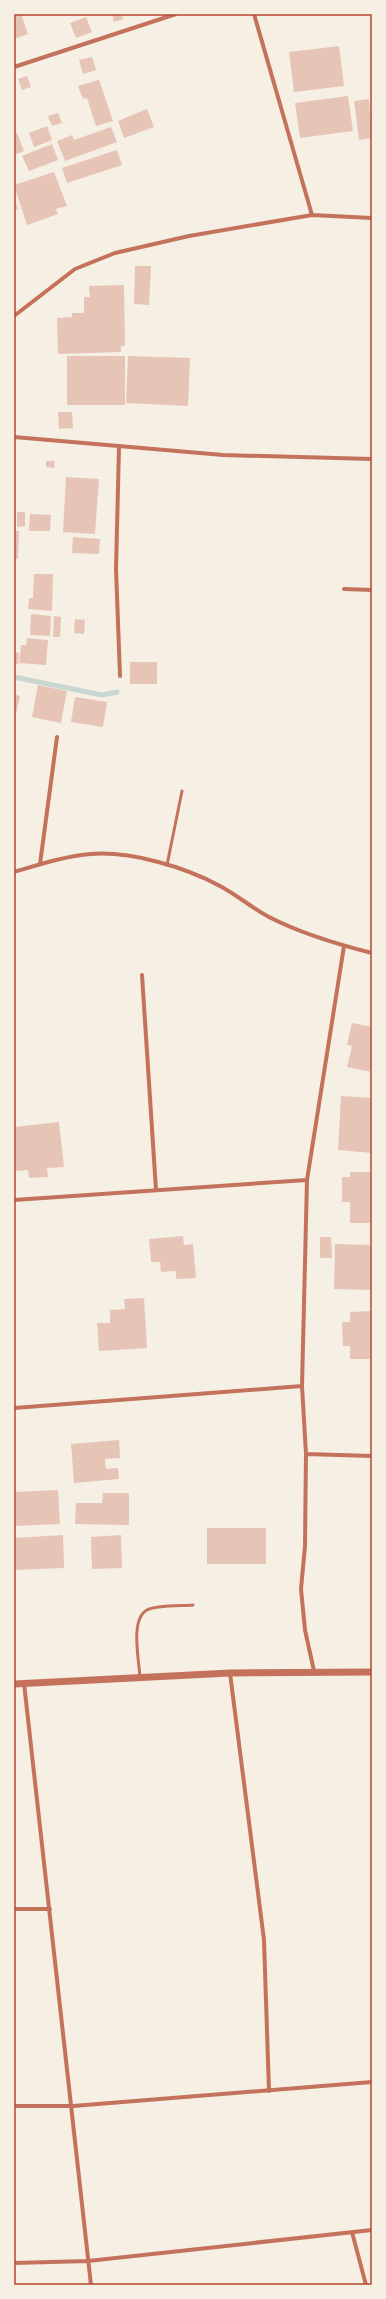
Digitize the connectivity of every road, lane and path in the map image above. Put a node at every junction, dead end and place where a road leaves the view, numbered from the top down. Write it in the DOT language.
graph roads {
  1 [pos="176,14"];
  2 [pos="254,14"];
  3 [pos="14,67"];
  4 [pos="312,215"];
  5 [pos="372,218"];
  6 [pos="14,316"];
  7 [pos="14,437"];
  8 [pos="119,447"];
  9 [pos="372,460"];
  10 [pos="344,589"];
  11 [pos="372,590"];
  12 [pos="120,676"];
  13 [pos="57,736"];
  14 [pos="182,791"];
  15 [pos="40,864"];
  16 [pos="167,865"];
  17 [pos="14,872"];
  18 [pos="344,946"];
  19 [pos="372,954"];
  20 [pos="142,975"];
  21 [pos="307,1180"];
  22 [pos="156,1190"];
  23 [pos="14,1200"];
  24 [pos="302,1386"];
  25 [pos="14,1408"];
  26 [pos="306,1454"];
  27 [pos="372,1456"];
  28 [pos="193,1605"];
  29 [pos="314,1671"];
  30 [pos="372,1672"];
  31 [pos="230,1673"];
  32 [pos="140,1677"];
  33 [pos="24,1683"];
  34 [pos="14,1684"];
  35 [pos="14,1909"];
  36 [pos="50,1909"];
  37 [pos="372,2082"];
  38 [pos="269,2090"];
  39 [pos="14,2106"];
  40 [pos="73,2106"];
  41 [pos="372,2230"];
  42 [pos="352,2232"];
  43 [pos="88,2261"];
  44 [pos="14,2263"];
  45 [pos="91,2285"];
  46 [pos="366,2285"];
  1 -- 3 [label="street"];
  2 -- 4 [label="street"];
  4 -- 5 [label="street"];
  4 -- 6 [label="street"];
  7 -- 8 [label="street"];
  8 -- 9 [label="street"];
  8 -- 12 [label="street"];
  10 -- 11 [label="street"];
  13 -- 15 [label="street"];
  14 -- 16 [label="lane"];
  15 -- 16 [label="street"];
  15 -- 17 [label="street"];
  16 -- 18 [label="street"];
  18 -- 19 [label="street"];
  18 -- 21 [label="street"];
  20 -- 22 [label="street"];
  21 -- 22 [label="street"];
  21 -- 24 [label="street"];
  22 -- 23 [label="street"];
  24 -- 25 [label="street"];
  24 -- 26 [label="street"];
  26 -- 27 [label="street"];
  26 -- 29 [label="street"];
  28 -- 32 [label="lane"];
  29 -- 30 [label="street"];
  29 -- 31 [label="street"];
  31 -- 32 [label="street"];
  31 -- 38 [label="street"];
  32 -- 33 [label="street"];
  33 -- 34 [label="street"];
  33 -- 36 [label="street"];
  35 -- 36 [label="street"];
  36 -- 40 [label="street"];
  37 -- 38 [label="street"];
  38 -- 40 [label="street"];
  39 -- 40 [label="street"];
  40 -- 43 [label="street"];
  41 -- 42 [label="street"];
  42 -- 43 [label="street"];
  42 -- 46 [label="street"];
  43 -- 44 [label="street"];
  43 -- 45 [label="street"];
}
